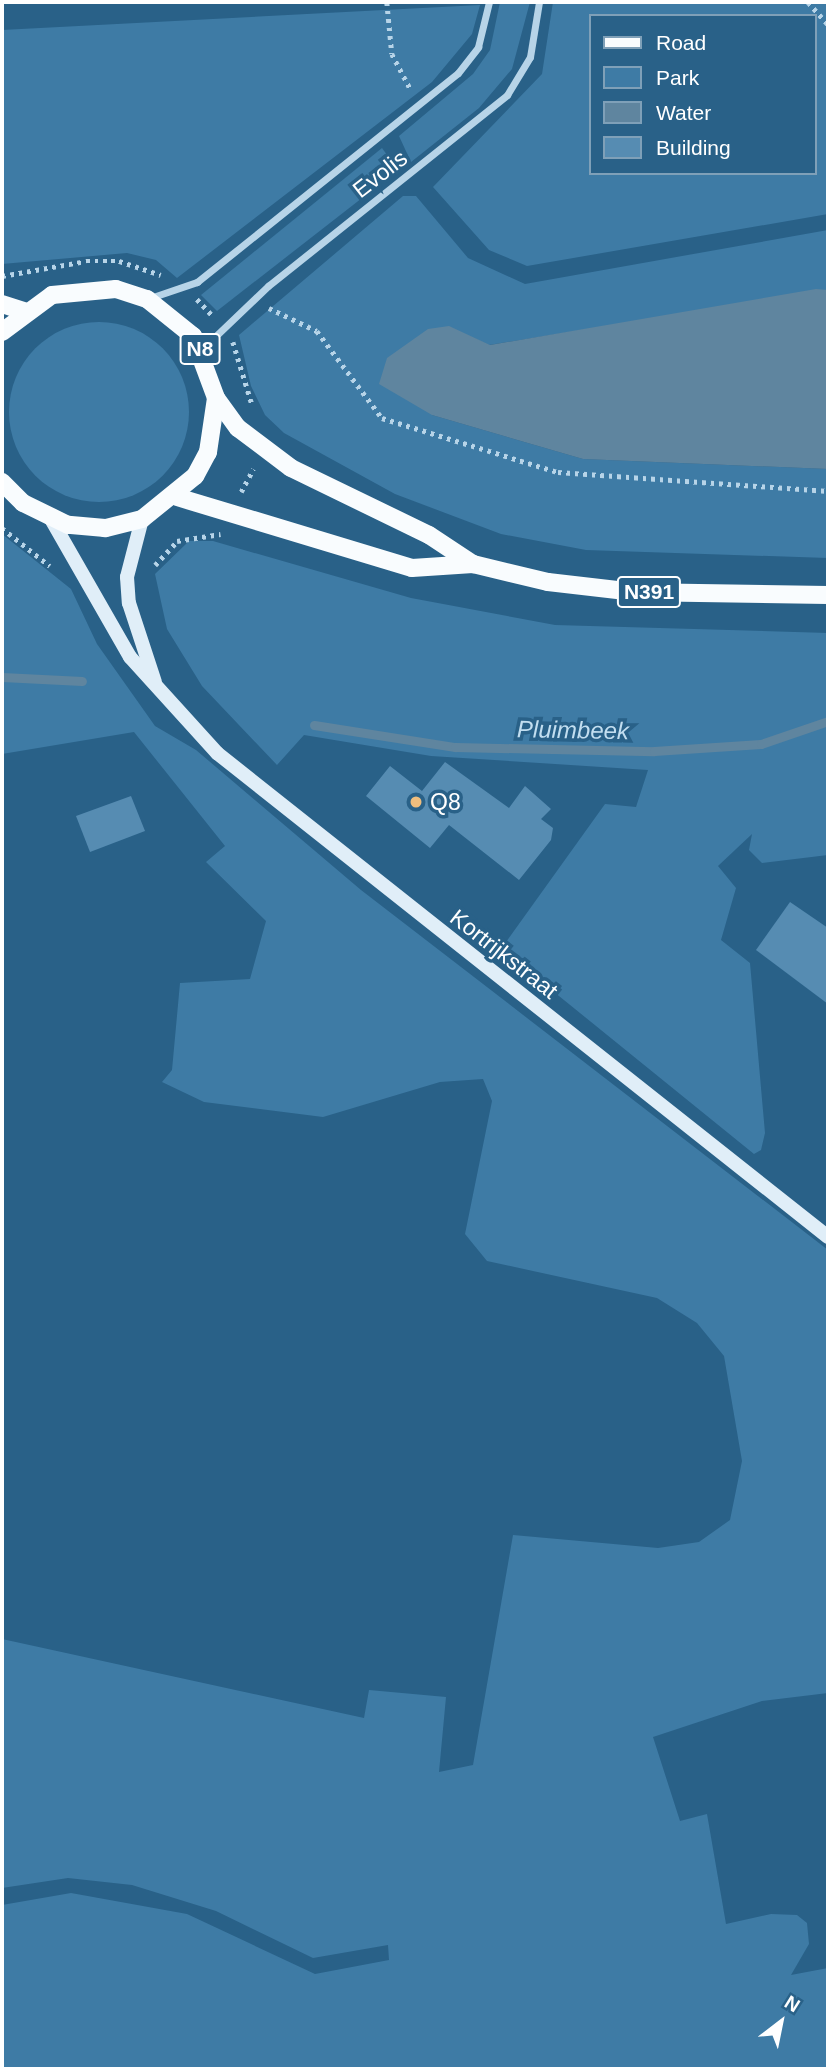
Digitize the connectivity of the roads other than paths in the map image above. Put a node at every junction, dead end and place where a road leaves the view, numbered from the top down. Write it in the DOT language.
graph roads {
  1 [pos="489,2"];
  2 [pos="539,2"];
  3 [pos="147,299"];
  4 [pos="2,304"];
  5 [pos="24,311"];
  6 [pos="2,332"];
  7 [pos="201,350"];
  8 [pos="216,398"];
  9 [pos="2,482"];
  10 [pos="177,497"];
  11 [pos="51,519"];
  12 [pos="142,519"];
  13 [pos="473,564"];
  14 [pos="828,595"];
  15 [pos="160,696"];
  16 [pos="828,1237"];
  1 -- 3 [label="street, Evolis"];
  2 -- 7 [label="street, Evolis"];
  3 -- 5 [label="main road, N8"];
  3 -- 7 [label="main road, N8"];
  4 -- 5 [label="main road"];
  5 -- 6 [label="main road, N8"];
  7 -- 8 [label="main road, N8"];
  8 -- 10 [label="main road, N8"];
  8 -- 13 [label="main road, N391"];
  9 -- 11 [label="main road, N8"];
  10 -- 12 [label="main road, N8"];
  10 -- 13 [label="main road, N391"];
  11 -- 12 [label="main road, N8"];
  11 -- 15 [label="main road, Kortrijkstraat / N8"];
  12 -- 15 [label="main road, Kortrijkstraat / N8"];
  13 -- 14 [label="main road, N391"];
  15 -- 16 [label="main road, Kortrijkstraat / N8"];
}
